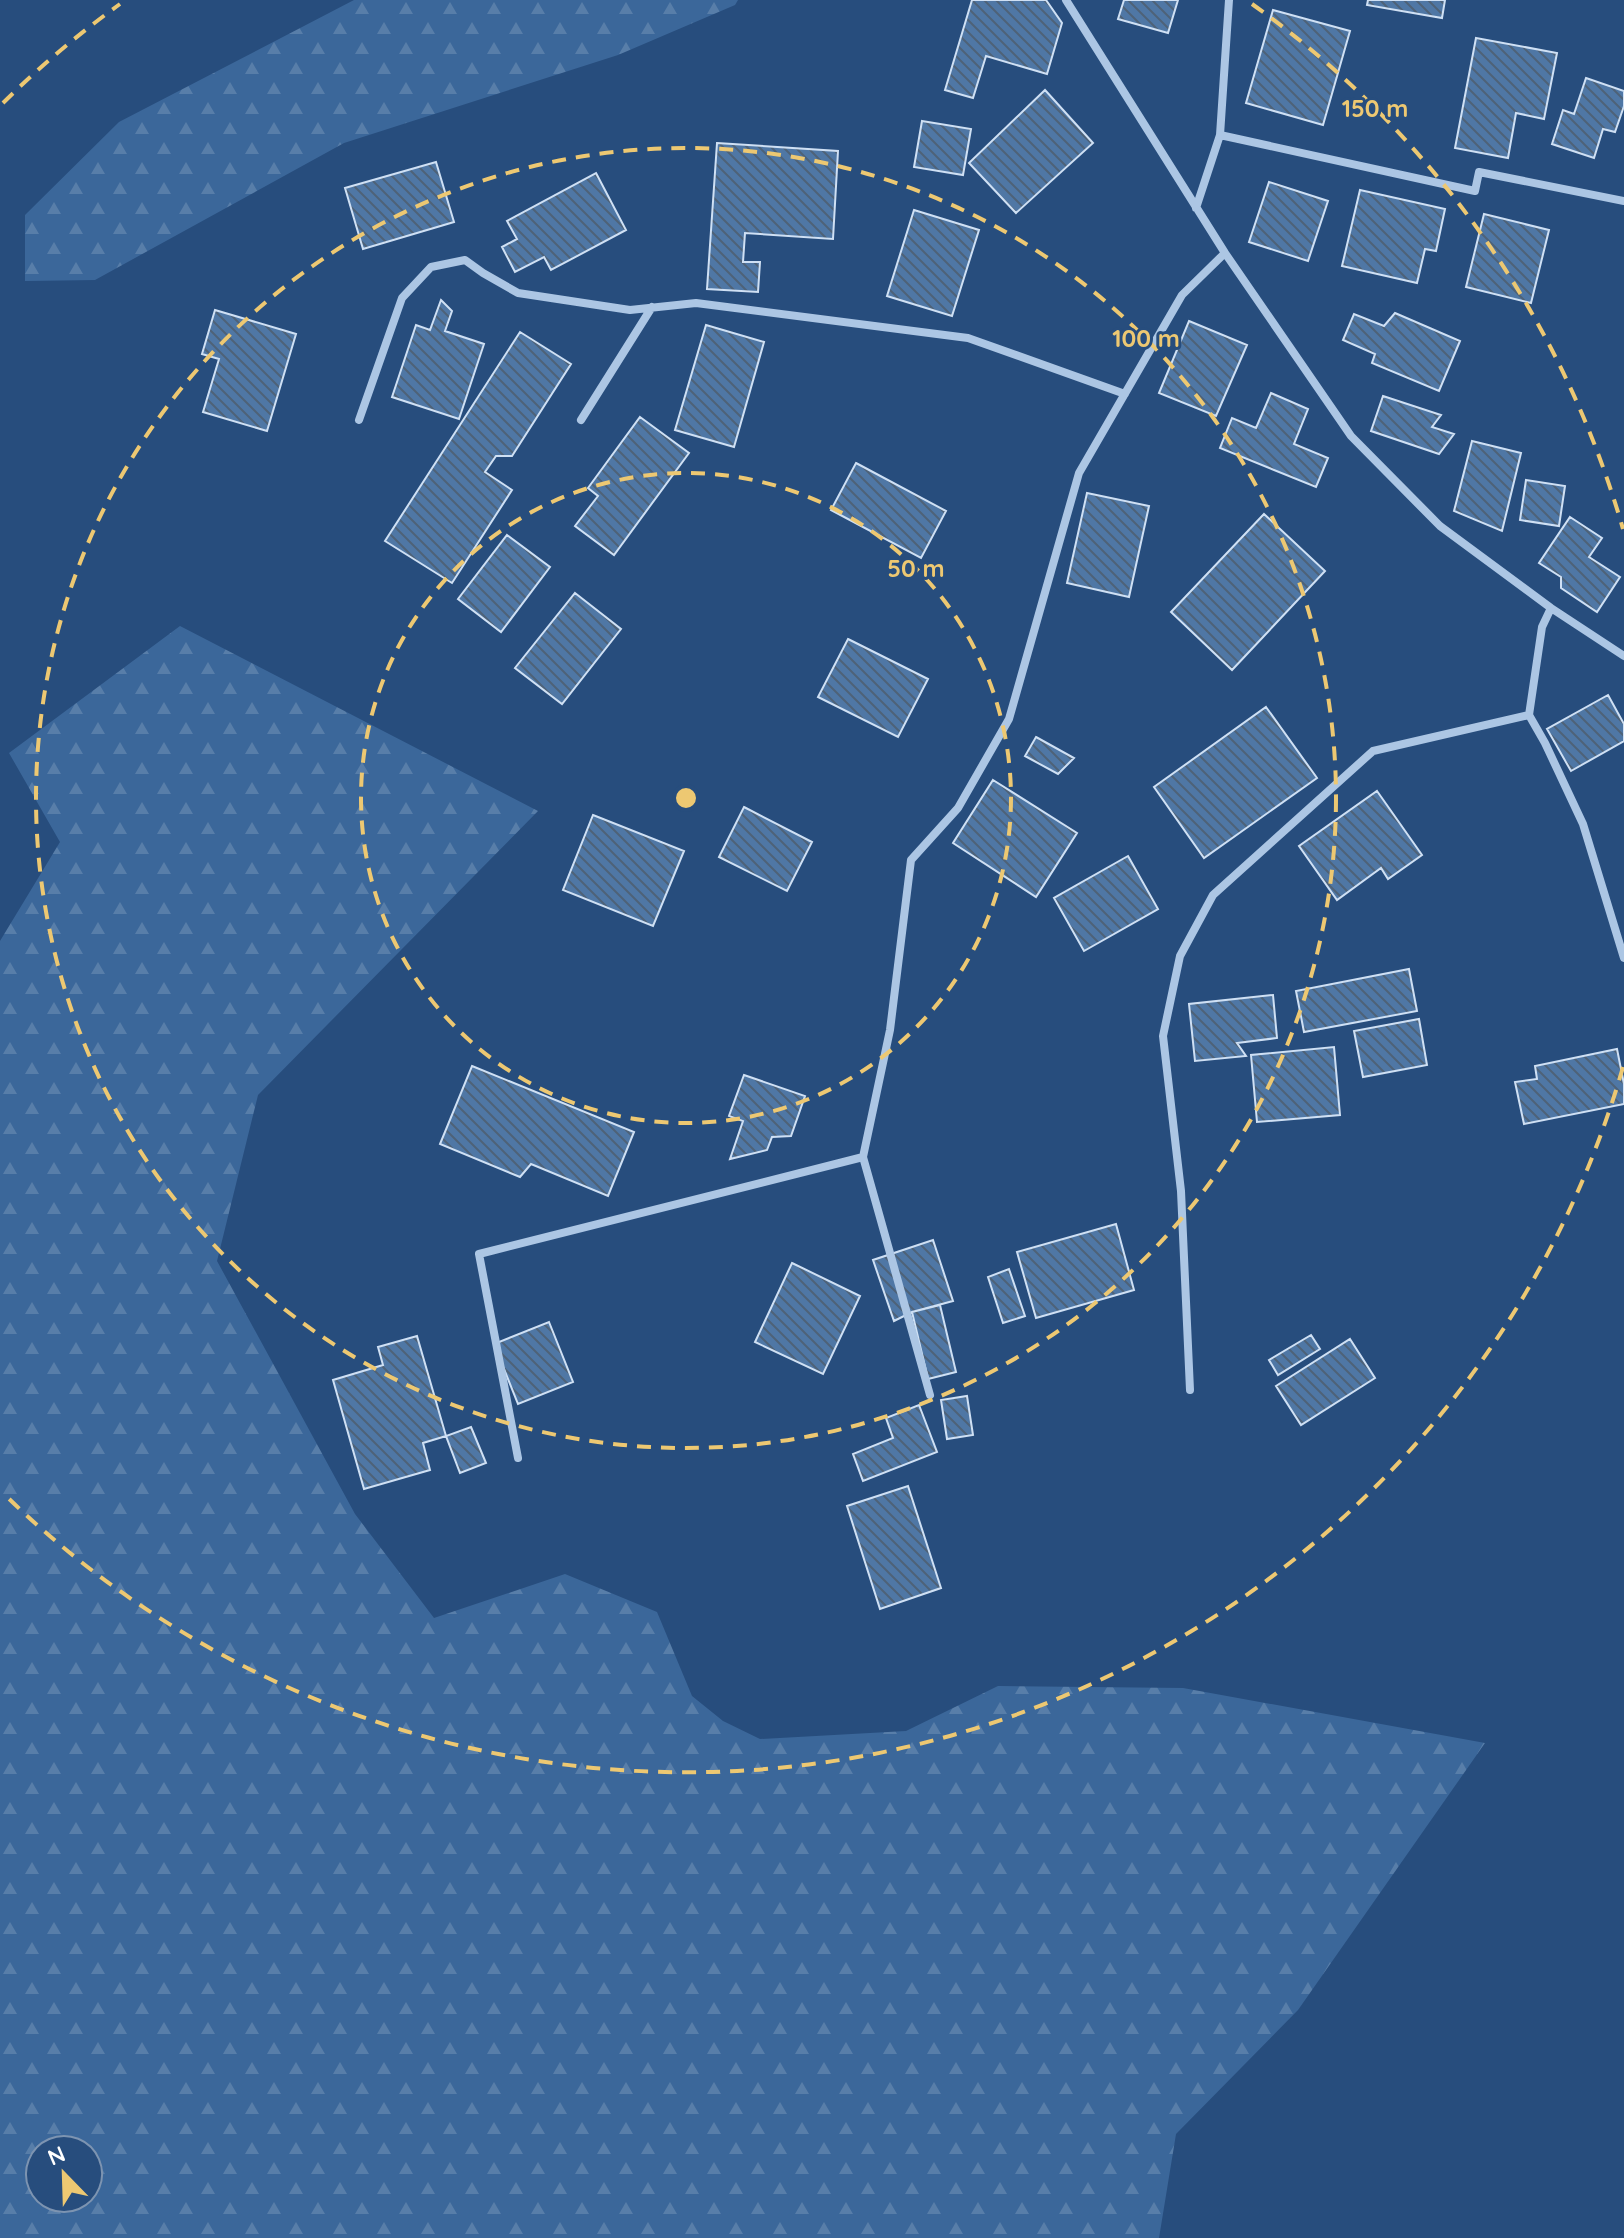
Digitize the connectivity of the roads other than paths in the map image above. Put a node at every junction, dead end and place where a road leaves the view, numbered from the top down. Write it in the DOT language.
graph roads {
  1 [pos="1066,0"];
  2 [pos="1229,0"];
  3 [pos="1220,135"];
  4 [pos="1624,201"];
  5 [pos="1196,208"];
  6 [pos="1225,253"];
  7 [pos="652,307"];
  8 [pos="1125,394"];
  9 [pos="359,420"];
  10 [pos="581,420"];
  11 [pos="1551,608"];
  12 [pos="1624,656"];
  13 [pos="1529,715"];
  14 [pos="1624,958"];
  15 [pos="863,1157"];
  16 [pos="1190,1390"];
  17 [pos="930,1395"];
  18 [pos="518,1458"];
  1 -- 5 [label="street"];
  2 -- 3 [label="street"];
  3 -- 4 [label="street"];
  3 -- 5 [label="street"];
  5 -- 6 [label="street"];
  6 -- 8 [label="street"];
  6 -- 11 [label="street"];
  7 -- 8 [label="street"];
  7 -- 9 [label="street"];
  7 -- 10 [label="street"];
  8 -- 15 [label="street"];
  11 -- 12 [label="street"];
  11 -- 13 [label="street"];
  13 -- 14 [label="street"];
  13 -- 16 [label="street"];
  15 -- 17 [label="street"];
  15 -- 18 [label="street"];
}
